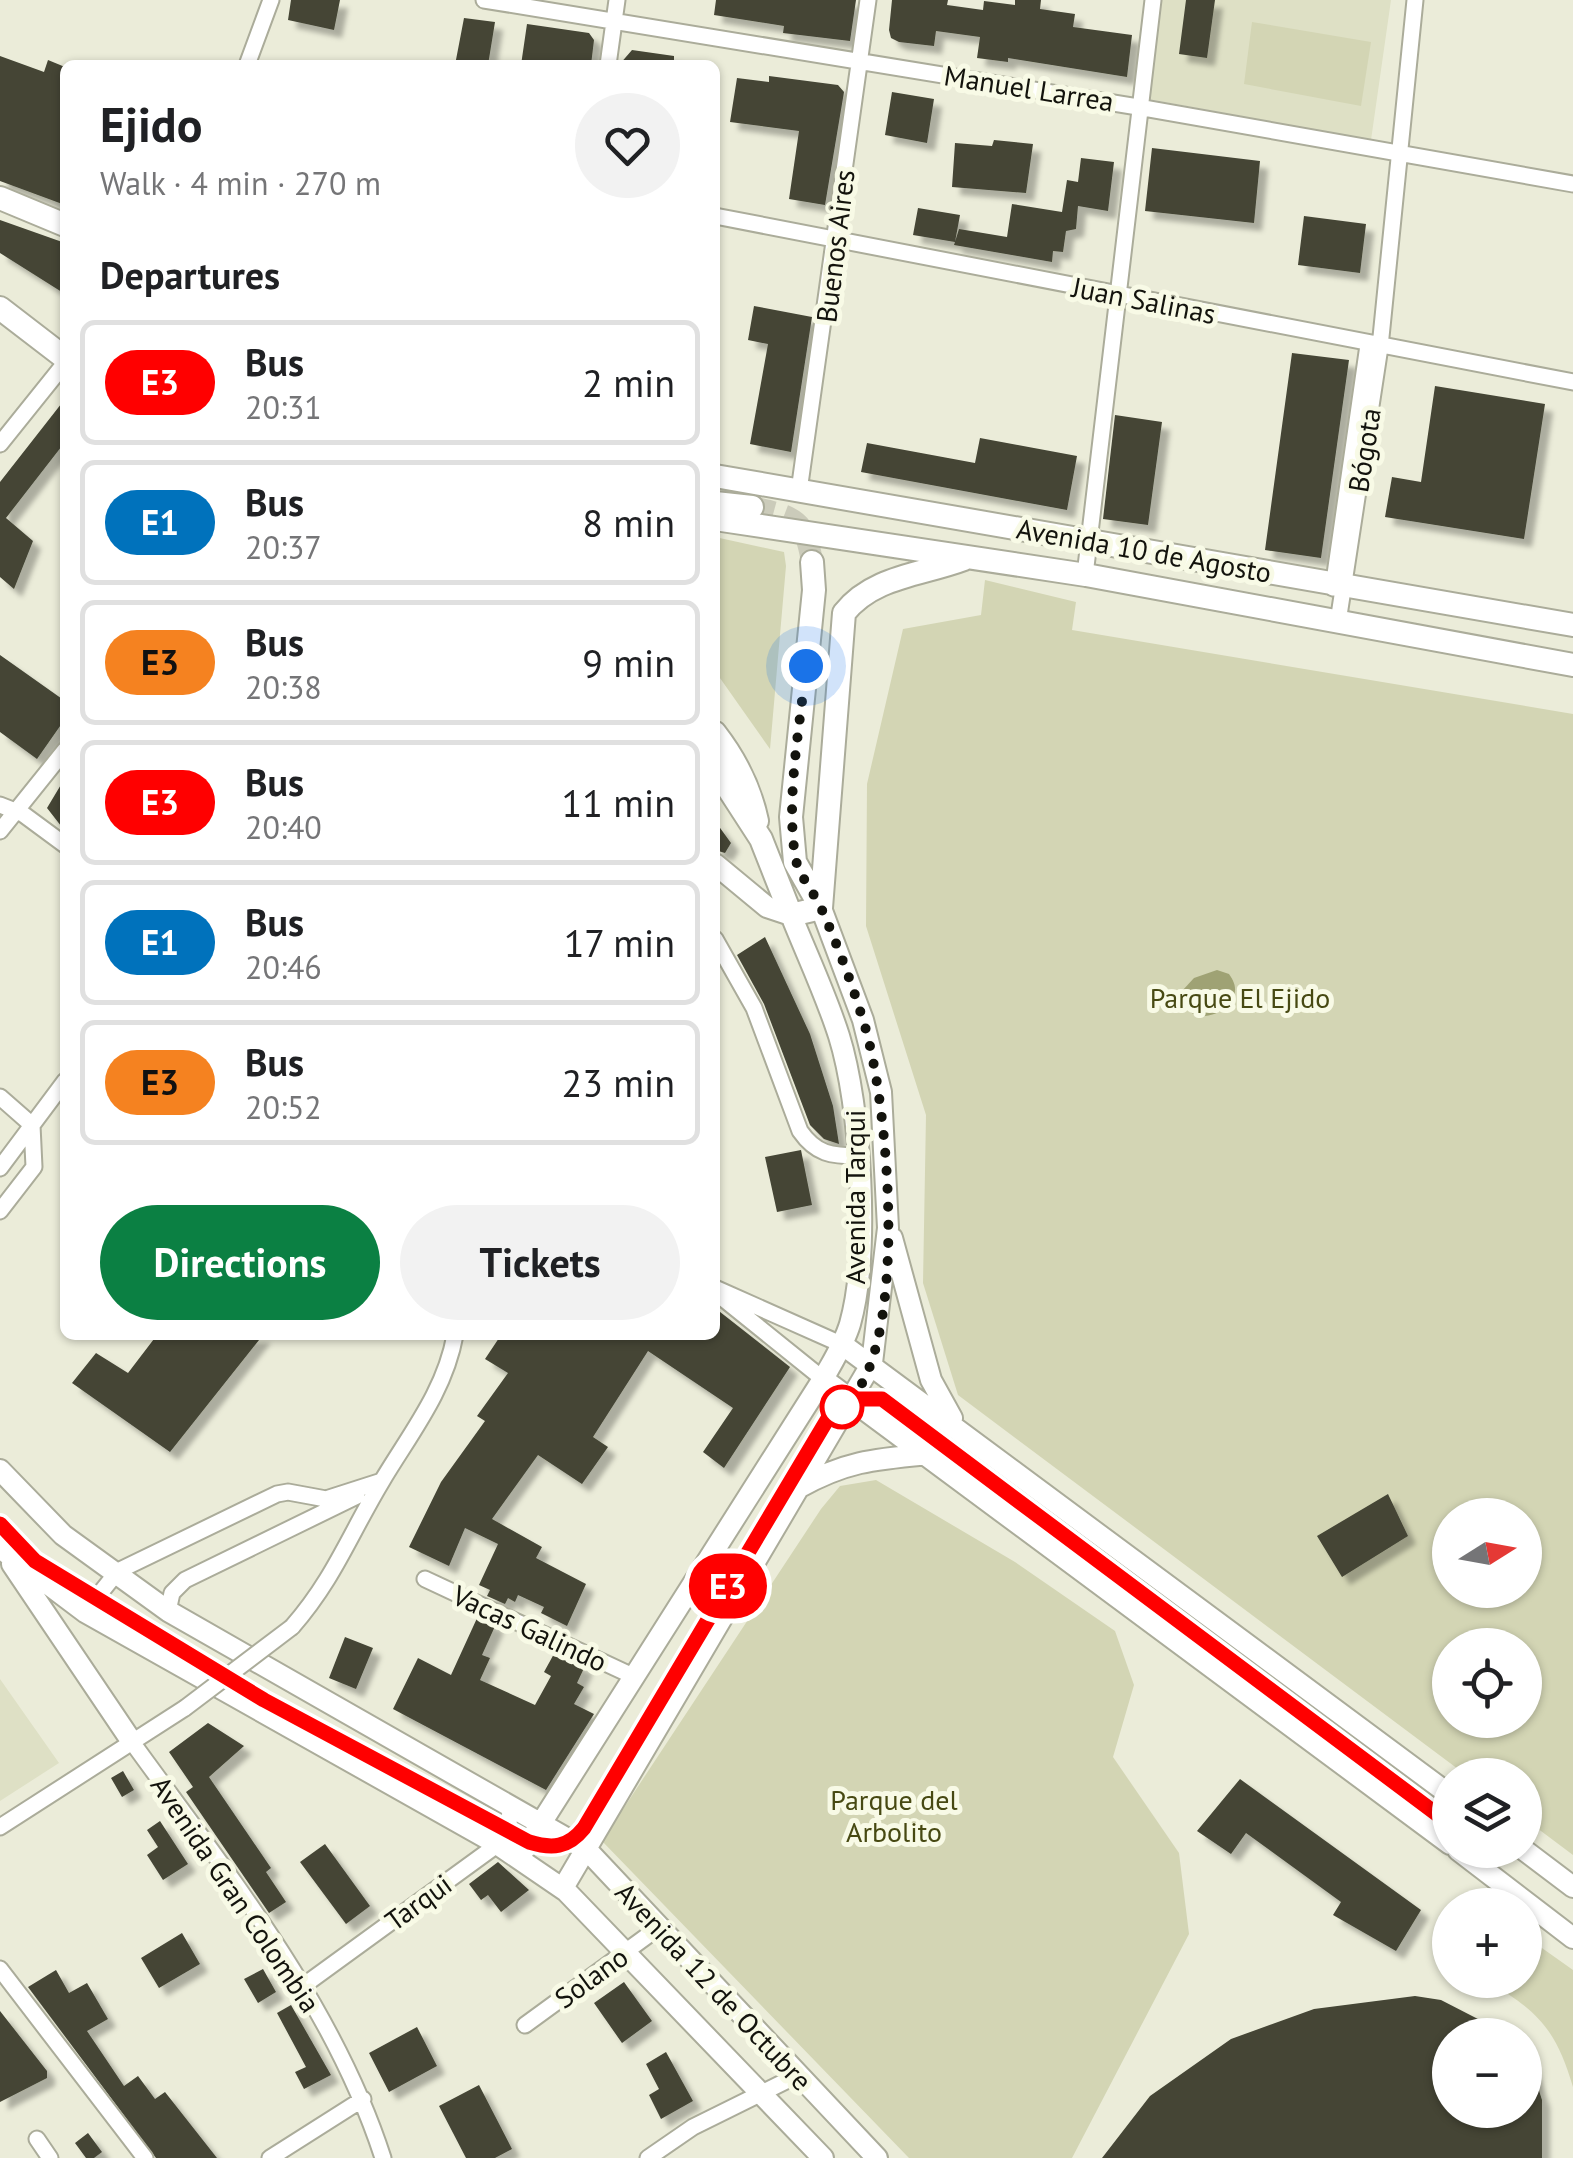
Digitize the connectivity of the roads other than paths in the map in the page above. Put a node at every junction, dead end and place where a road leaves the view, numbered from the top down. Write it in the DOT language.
graph roads {
  1 [pos="271,0"];
  2 [pos="484,0"];
  3 [pos="617,0"];
  4 [pos="868,0"];
  5 [pos="1153,0"];
  6 [pos="1414,0"];
  7 [pos="614,22"];
  8 [pos="249,60"];
  9 [pos="609,60"];
  10 [pos="858,60"];
  11 [pos="1138,106"];
  12 [pos="1397,156"];
  13 [pos="1573,184"];
  14 [pos="0,198"];
  15 [pos="720,217"];
  16 [pos="60,223"];
  17 [pos="836,238"];
  18 [pos="1117,294"];
  19 [pos="0,308"];
  20 [pos="1374,346"];
  21 [pos="60,356"];
  22 [pos="60,366"];
  23 [pos="1573,382"];
  24 [pos="0,444"];
  25 [pos="720,477"];
  26 [pos="799,491"];
  27 [pos="720,503"];
  28 [pos="752,506"];
  29 [pos="720,520"];
  30 [pos="1089,540"];
  31 [pos="971,556"];
  32 [pos="812,562"];
  33 [pos="1084,575"];
  34 [pos="1337,583"];
  35 [pos="1338,622"];
  36 [pos="1573,625"];
  37 [pos="1573,665"];
  38 [pos="720,740"];
  39 [pos="60,756"];
  40 [pos="720,776"];
  41 [pos="0,805"];
  42 [pos="16,812"];
  43 [pos="0,831"];
  44 [pos="761,839"];
  45 [pos="60,842"];
  46 [pos="720,868"];
  47 [pos="822,908"];
  48 [pos="791,914"];
  49 [pos="720,948"];
  50 [pos="60,1088"];
  51 [pos="0,1097"];
  52 [pos="32,1125"];
  53 [pos="859,1156"];
  54 [pos="0,1168"];
  55 [pos="0,1211"];
  56 [pos="888,1228"];
  57 [pos="720,1292"];
  58 [pos="720,1294"];
  59 [pos="453,1340"];
  60 [pos="842,1345"];
  61 [pos="872,1363"];
  62 [pos="823,1379"];
  63 [pos="854,1399"];
  64 [pos="962,1432"];
  65 [pos="929,1454"];
  66 [pos="0,1470"];
  67 [pos="382,1481"];
  68 [pos="795,1490"];
  69 [pos="1,1549"];
  70 [pos="118,1571"];
  71 [pos="425,1579"];
  72 [pos="85,1612"];
  73 [pos="168,1612"];
  74 [pos="635,1678"];
  75 [pos="132,1742"];
  76 [pos="1432,1782"];
  77 [pos="510,1804"];
  78 [pos="543,1822"];
  79 [pos="0,1827"];
  80 [pos="1432,1831"];
  81 [pos="497,1844"];
  82 [pos="587,1850"];
  83 [pos="519,1858"];
  84 [pos="1542,1864"];
  85 [pos="1482,1868"];
  86 [pos="1573,1887"];
  87 [pos="562,1888"];
  88 [pos="658,1928"];
  89 [pos="1573,1938"];
  90 [pos="628,1951"];
  91 [pos="0,1969"];
  92 [pos="303,1986"];
  93 [pos="525,2026"];
  94 [pos="798,2075"];
  95 [pos="760,2090"];
  96 [pos="364,2099"];
  97 [pos="37,2139"];
  98 [pos="50,2158"];
  99 [pos="145,2158"];
  100 [pos="270,2158"];
  101 [pos="383,2158"];
  102 [pos="648,2158"];
  103 [pos="822,2158"];
  104 [pos="877,2158"];
  1 -- 8 [label="street"];
  2 -- 7 [label="street, Manuel Larrea"];
  3 -- 7 [label="street"];
  4 -- 10 [label="street, Buenos Aires"];
  5 -- 11 [label="street"];
  6 -- 12 [label="street, Bógota"];
  7 -- 9 [label="street"];
  7 -- 10 [label="street, Manuel Larrea"];
  10 -- 11 [label="street, Manuel Larrea"];
  10 -- 17 [label="street, Buenos Aires"];
  11 -- 12 [label="street, Manuel Larrea"];
  11 -- 18 [label="street"];
  12 -- 13 [label="street, Manuel Larrea"];
  12 -- 20 [label="street, Bógota"];
  14 -- 16 [label="main road"];
  15 -- 17 [label="street, Juan Salinas"];
  17 -- 18 [label="street, Juan Salinas"];
  17 -- 26 [label="street, Buenos Aires"];
  18 -- 20 [label="street, Juan Salinas"];
  18 -- 30 [label="street"];
  19 -- 21 [label="main road"];
  20 -- 23 [label="street, Juan Salinas"];
  20 -- 34 [label="street, Bógota"];
  22 -- 24 [label="street"];
  25 -- 26 [label="main road, Avenida 10 de Agosto"];
  26 -- 30 [label="main road, Avenida 10 de Agosto"];
  27 -- 28 [label="main road"];
  29 -- 31 [label="main road, Avenida 10 de Agosto"];
  30 -- 33 [label="street"];
  30 -- 34 [label="main road, Avenida 10 de Agosto"];
  31 -- 33 [label="main road, Avenida 10 de Agosto"];
  31 -- 47 [label="main road, Avenida Tarqui"];
  32 -- 47 [label="main road"];
  33 -- 35 [label="main road, Avenida 10 de Agosto"];
  34 -- 35 [label="street, Bógota"];
  34 -- 36 [label="main road, Avenida 10 de Agosto"];
  35 -- 37 [label="main road, Avenida 10 de Agosto"];
  38 -- 44 [label="main road"];
  39 -- 42 [label="street"];
  40 -- 44 [label="main road, Avenida Tarqui"];
  41 -- 42 [label="street"];
  42 -- 43 [label="street"];
  42 -- 45 [label="street"];
  44 -- 48 [label="main road, Avenida Tarqui"];
  46 -- 48 [label="main road"];
  47 -- 48 [label="main road"];
  47 -- 56 [label="main road, Avenida Tarqui"];
  48 -- 53 [label="main road, Avenida Tarqui"];
  49 -- 53 [label="street"];
  50 -- 52 [label="street"];
  51 -- 52 [label="street"];
  52 -- 54 [label="street"];
  52 -- 55 [label="street"];
  53 -- 60 [label="main road, Avenida Tarqui"];
  56 -- 61 [label="main road, Avenida Tarqui"];
  56 -- 64 [label="main road"];
  57 -- 60 [label="street"];
  58 -- 62 [label="street"];
  59 -- 67 [label="street"];
  60 -- 61 [label="main road"];
  60 -- 62 [label="main road, Avenida Tarqui"];
  61 -- 63 [label="main road, Avenida Tarqui"];
  61 -- 64 [label="main road"];
  62 -- 63 [label="main road"];
  62 -- 74 [label="main road, Avenida Tarqui"];
  63 -- 65 [label="main road"];
  63 -- 68 [label="main road, Avenida Tarqui"];
  64 -- 76 [label="main road"];
  65 -- 68 [label="main road"];
  65 -- 80 [label="main road"];
  66 -- 70 [label="main road"];
  67 -- 70 [label="street"];
  67 -- 73 [label="street"];
  67 -- 75 [label="street, bridge"];
  68 -- 82 [label="main road, Avenida Tarqui"];
  69 -- 72 [label="main road"];
  69 -- 75 [label="main road"];
  70 -- 72 [label="street"];
  70 -- 73 [label="main road"];
  71 -- 74 [label="street, Vacas Galindo"];
  72 -- 81 [label="main road"];
  73 -- 77 [label="main road"];
  74 -- 78 [label="main road, Avenida Tarqui"];
  75 -- 79 [label="street"];
  75 -- 92 [label="street, Avenida Gran Colombia"];
  77 -- 78 [label="main road"];
  77 -- 81 [label="street"];
  78 -- 82 [label="main road, Avenida 12 de Octubre"];
  78 -- 83 [label="main road"];
  81 -- 83 [label="main road"];
  81 -- 92 [label="street, Tarqui"];
  82 -- 87 [label="main road, Avenida Tarqui"];
  82 -- 88 [label="main road, Avenida 12 de Octubre"];
  83 -- 87 [label="main road, Avenida 12 de Octubre"];
  84 -- 86 [label="main road"];
  85 -- 89 [label="main road"];
  87 -- 90 [label="main road, Avenida 12 de Octubre"];
  88 -- 90 [label="street, Solano"];
  88 -- 94 [label="main road, Avenida 12 de Octubre"];
  90 -- 93 [label="street, Solano"];
  90 -- 95 [label="main road, Avenida 12 de Octubre"];
  91 -- 99 [label="street"];
  92 -- 96 [label="street, Avenida Gran Colombia"];
  94 -- 95 [label="street"];
  94 -- 104 [label="main road, Avenida 12 de Octubre"];
  95 -- 102 [label="street"];
  95 -- 103 [label="main road, Avenida 12 de Octubre"];
  96 -- 100 [label="street"];
  96 -- 101 [label="street, Avenida Gran Colombia"];
  97 -- 98 [label="street"];
}
